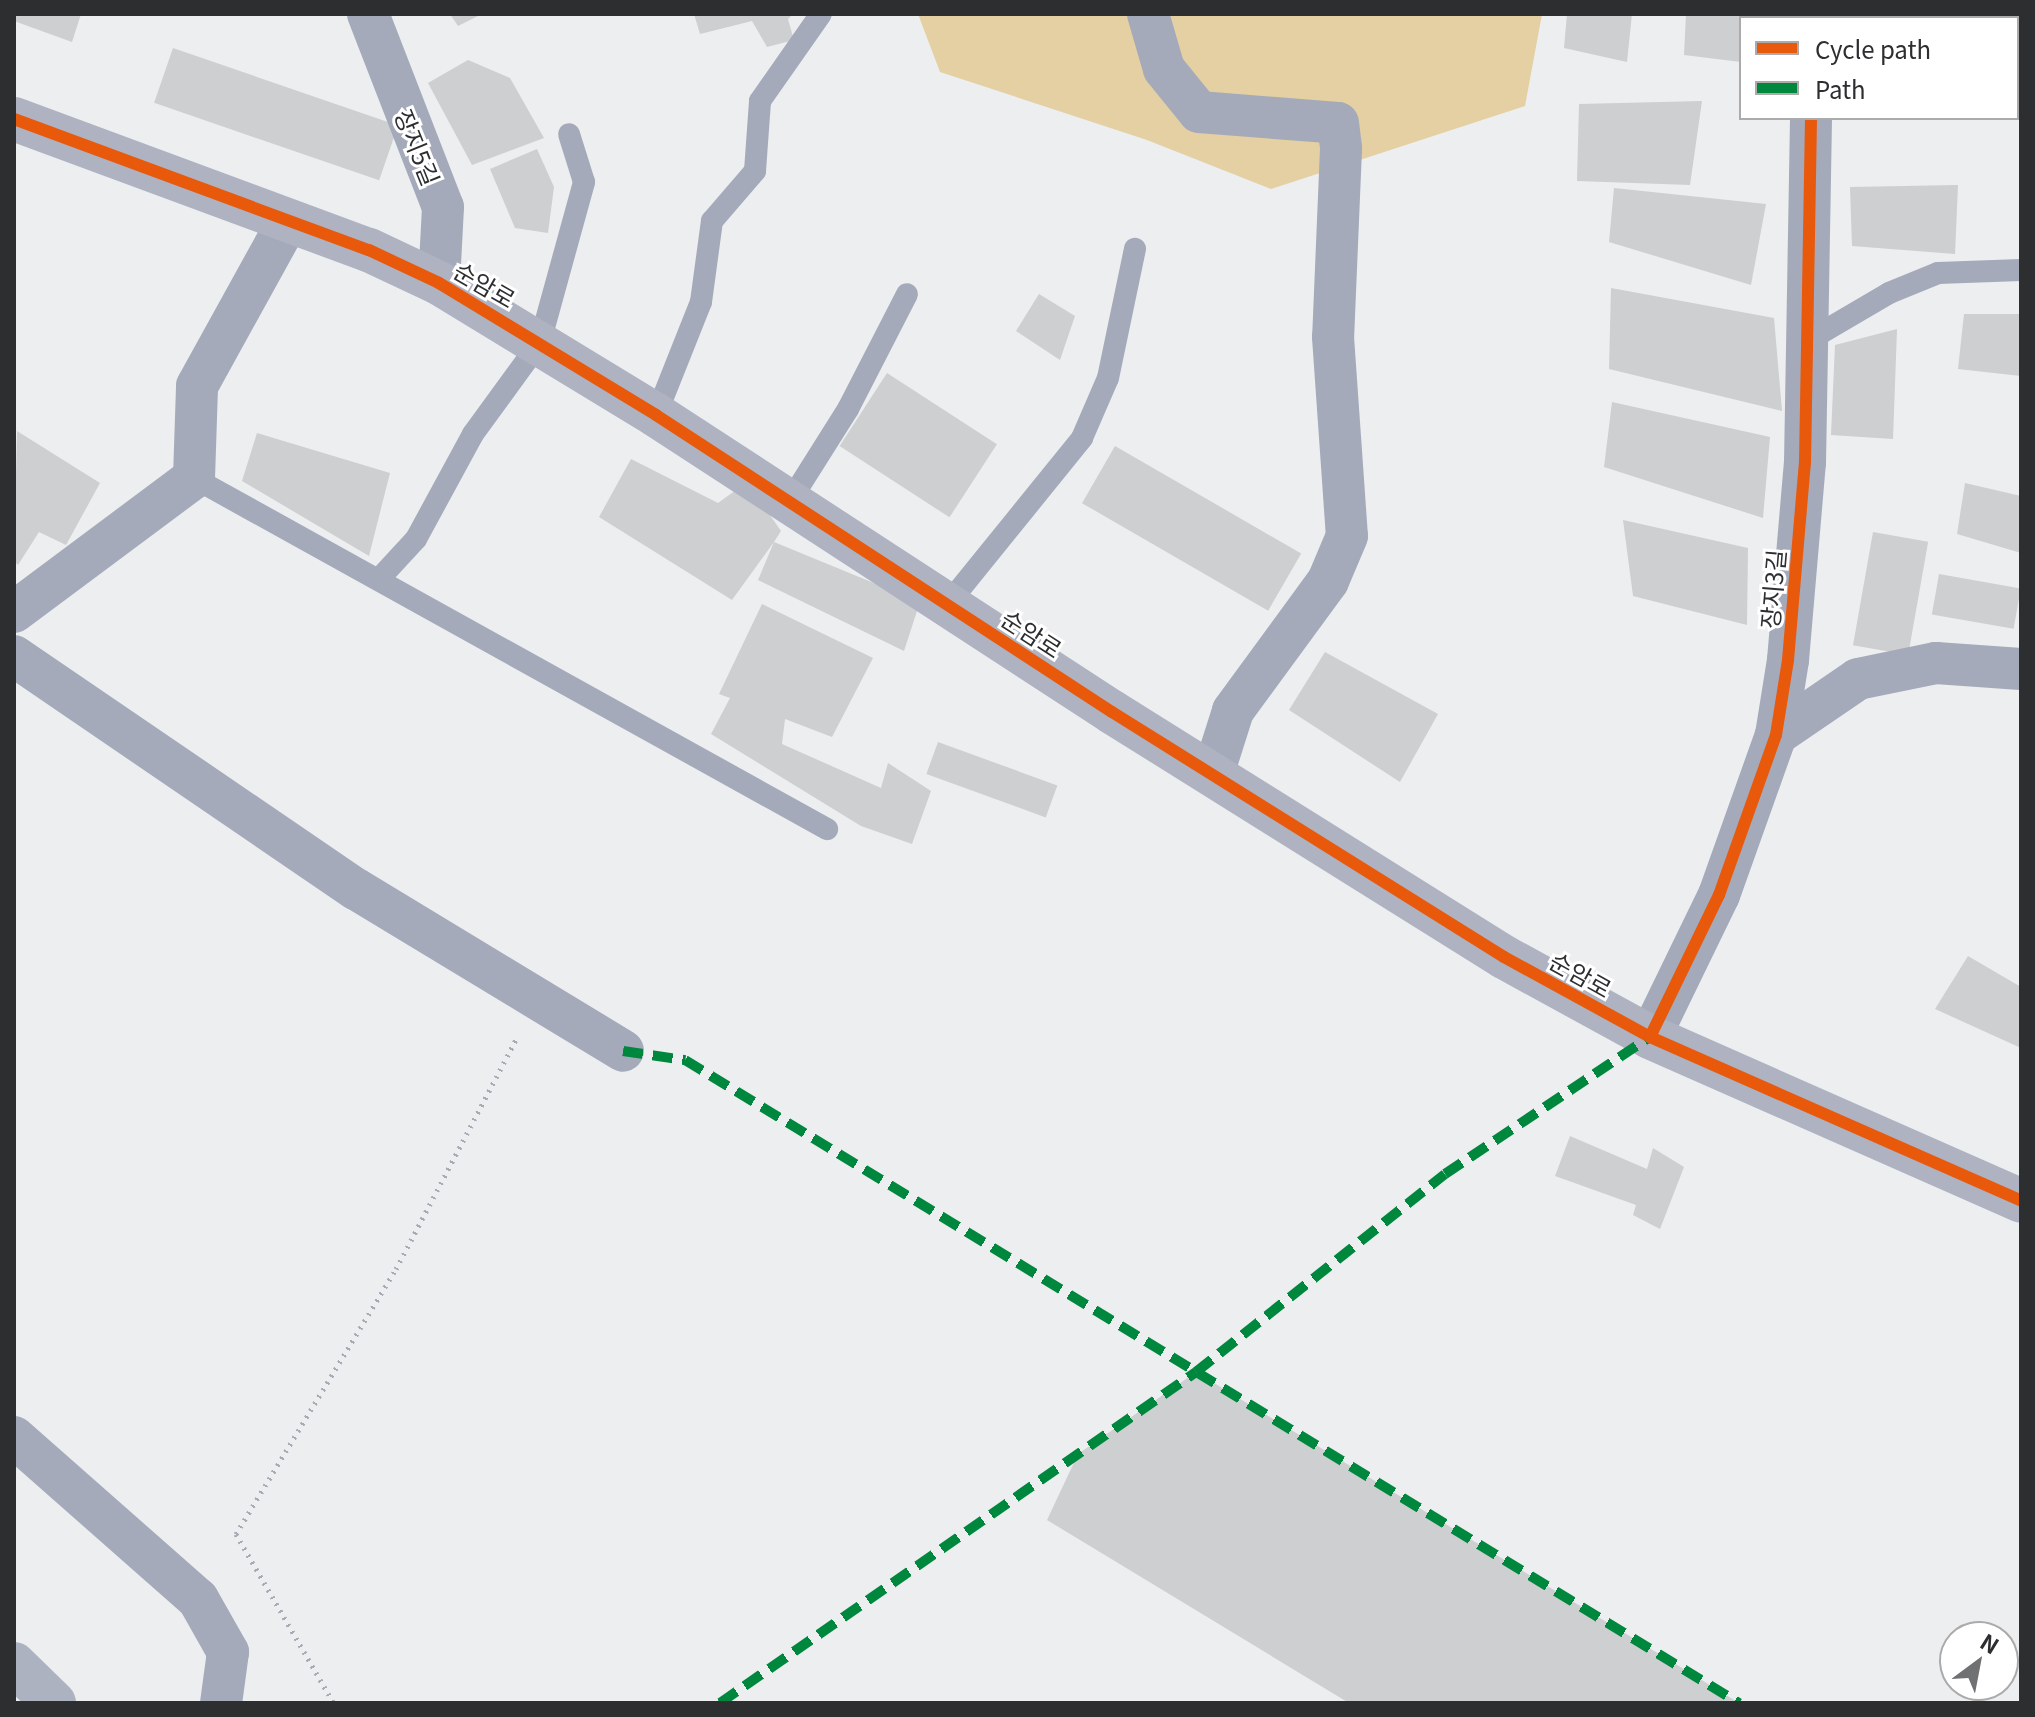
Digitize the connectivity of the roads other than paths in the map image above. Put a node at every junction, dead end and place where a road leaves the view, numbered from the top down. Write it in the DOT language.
graph roads {
  1 [pos="368,14"];
  2 [pos="821,14"];
  3 [pos="1148,14"];
  4 [pos="14,119"];
  5 [pos="1811,120"];
  6 [pos="569,134"];
  7 [pos="287,223"];
  8 [pos="1135,249"];
  9 [pos="2021,270"];
  10 [pos="439,283"];
  11 [pos="907,294"];
  12 [pos="1809,340"];
  13 [pos="540,342"];
  14 [pos="656,415"];
  15 [pos="194,478"];
  16 [pos="790,501"];
  17 [pos="380,578"];
  18 [pos="947,605"];
  19 [pos="14,612"];
  20 [pos="14,656"];
  21 [pos="2021,669"];
  22 [pos="1776,735"];
  23 [pos="1213,774"];
  24 [pos="827,829"];
  25 [pos="1650,1037"];
  26 [pos="623,1051"];
  27 [pos="2021,1201"];
  28 [pos="14,1437"];
  29 [pos="14,1664"];
  30 [pos="54,1703"];
  31 [pos="221,1703"];
  1 -- 10 [label="street, 장지5길"];
  2 -- 14 [label="lane"];
  3 -- 23 [label="street"];
  4 -- 7 [label="street, 순암로"];
  5 -- 12 [label="street, 장지3길"];
  6 -- 13 [label="lane"];
  7 -- 10 [label="street, 순암로"];
  7 -- 15 [label="street"];
  8 -- 18 [label="lane"];
  9 -- 12 [label="lane"];
  10 -- 13 [label="street, 순암로"];
  11 -- 16 [label="lane"];
  12 -- 22 [label="street, 장지3길"];
  13 -- 14 [label="street, 순암로"];
  13 -- 17 [label="lane"];
  14 -- 16 [label="street, 순암로"];
  15 -- 17 [label="lane"];
  15 -- 19 [label="street"];
  16 -- 18 [label="street, 순암로"];
  17 -- 24 [label="lane"];
  18 -- 23 [label="street, 순암로"];
  20 -- 26 [label="street"];
  21 -- 22 [label="street"];
  22 -- 25 [label="street, 장지3길"];
  23 -- 25 [label="street, 순암로"];
  25 -- 27 [label="street, 순암로"];
  28 -- 31 [label="street"];
  29 -- 30 [label="highway"];
}
